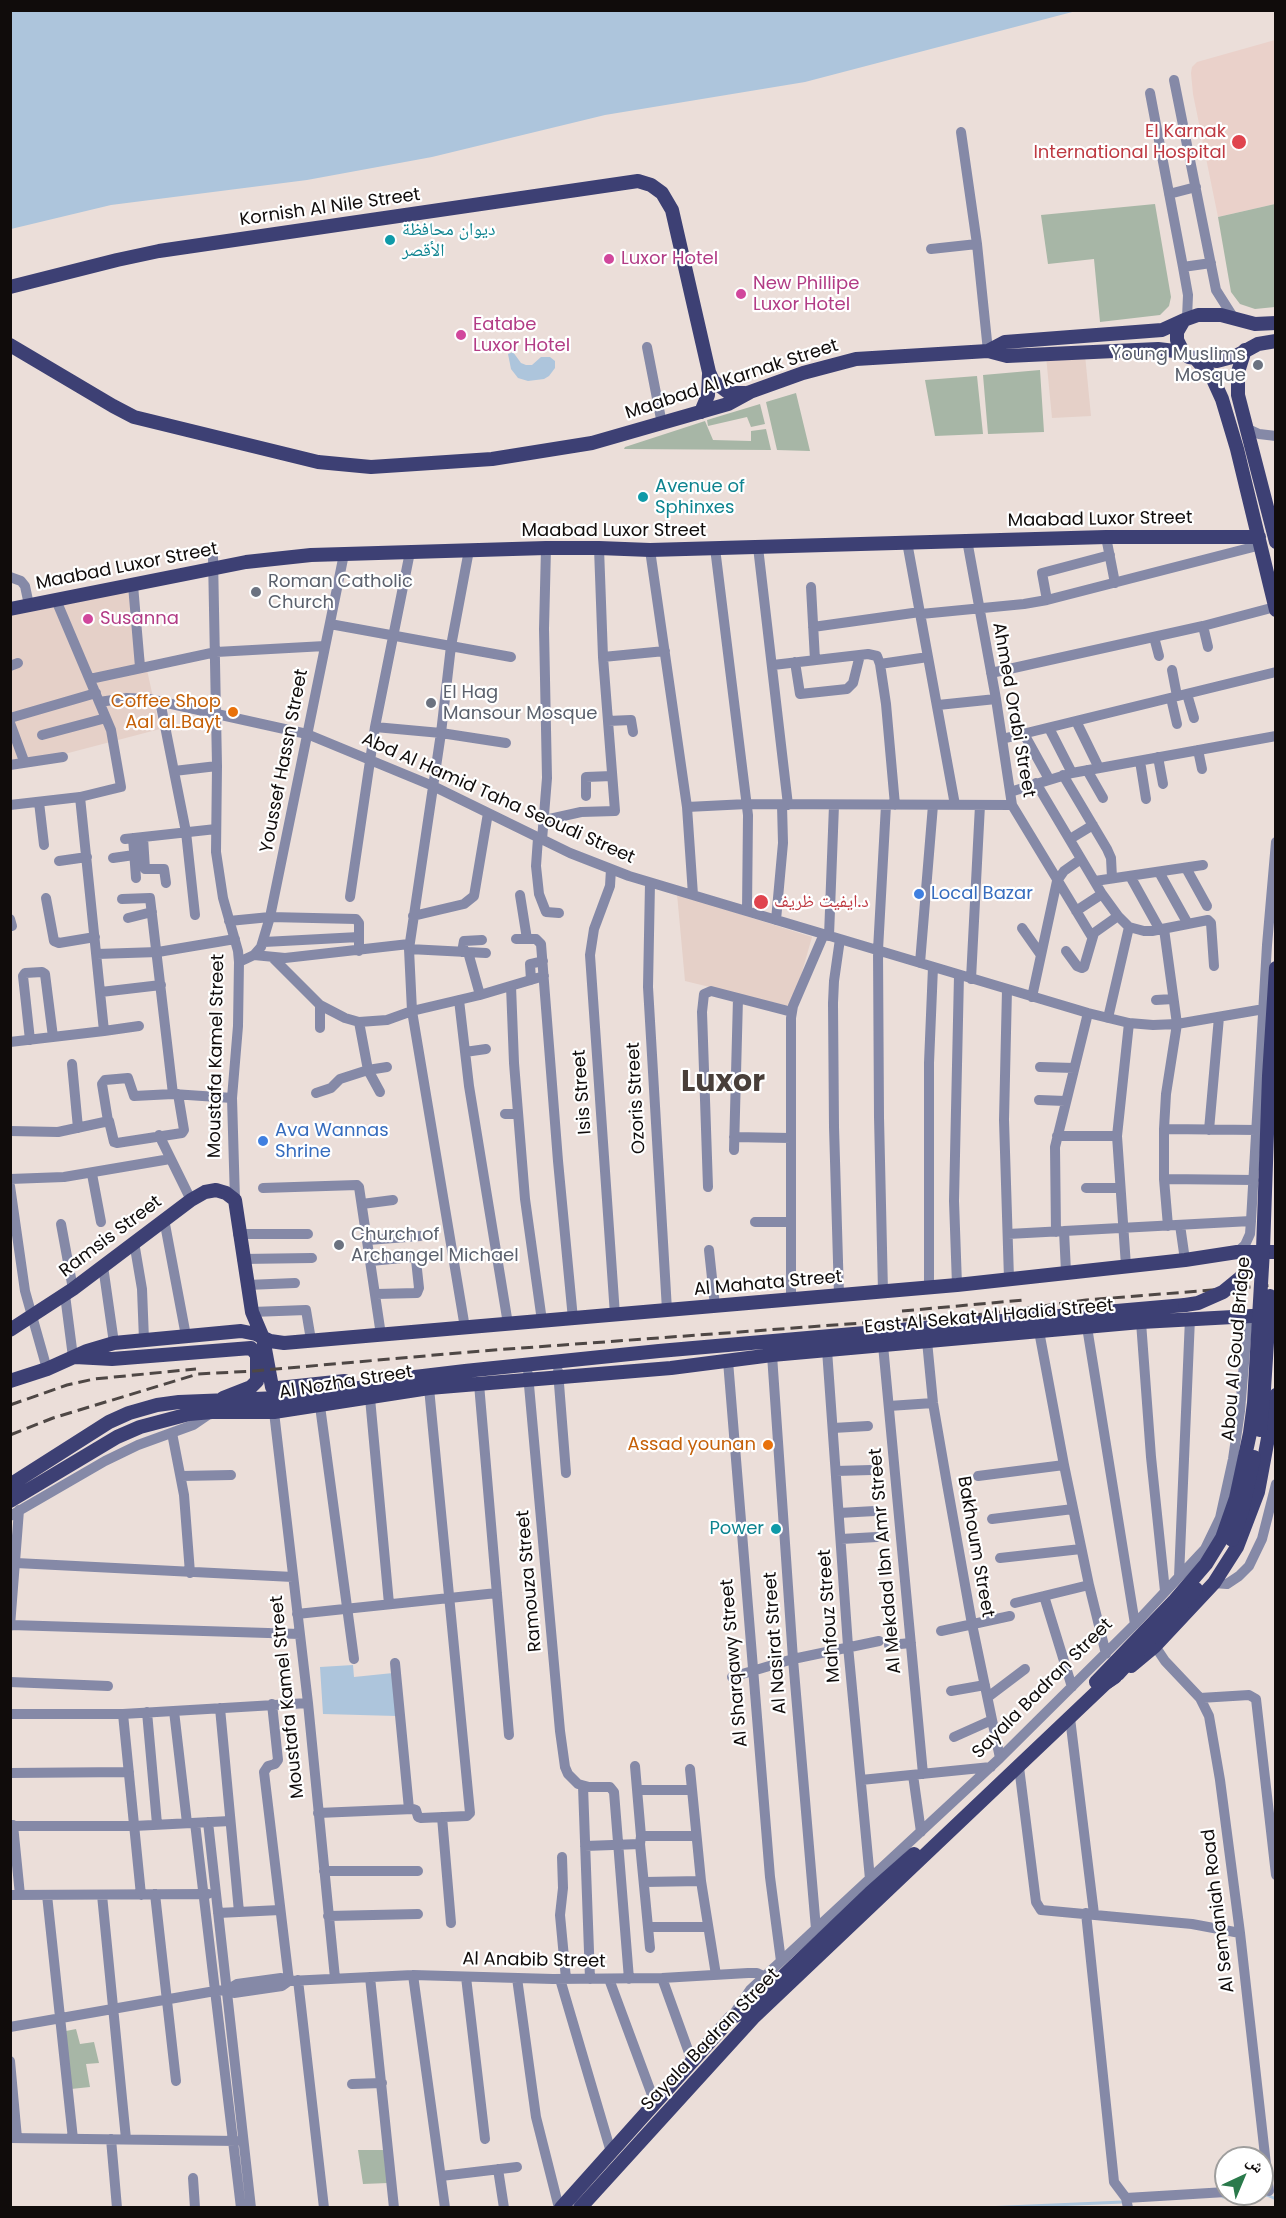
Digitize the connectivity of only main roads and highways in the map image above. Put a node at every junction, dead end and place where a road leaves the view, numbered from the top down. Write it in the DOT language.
graph roads {
  1 [pos="10,287"];
  2 [pos="1186,319"];
  3 [pos="1275,323"];
  4 [pos="1275,341"];
  5 [pos="10,345"];
  6 [pos="1245,350"];
  7 [pos="988,351"];
  8 [pos="1183,352"];
  9 [pos="1196,359"];
  10 [pos="709,372"];
  11 [pos="750,392"];
  12 [pos="701,412"];
  13 [pos="1258,535"];
  14 [pos="1275,542"];
  15 [pos="10,609"];
  16 [pos="1275,609"];
  17 [pos="1275,968"];
  18 [pos="1275,1136"];
  19 [pos="234,1200"];
  20 [pos="1269,1251"];
  21 [pos="1188,1312"];
  22 [pos="1275,1315"];
  23 [pos="10,1330"];
  24 [pos="263,1338"];
  25 [pos="659,1351"];
  26 [pos="73,1357"];
  27 [pos="707,1364"];
  28 [pos="398,1379"];
  29 [pos="10,1381"];
  30 [pos="1275,1395"];
  31 [pos="213,1407"];
  32 [pos="109,1422"];
  33 [pos="117,1437"];
  34 [pos="10,1485"];
  35 [pos="13,1509"];
  36 [pos="1101,1682"];
  37 [pos="630,2131"];
  38 [pos="644,2137"];
  39 [pos="560,2208"];
  40 [pos="580,2208"];
  1 -- 10 [label="main road, Kornish Al Nile Street"];
  2 -- 3 [label="main road, Maabad Al Karnak Street"];
  2 -- 7 [label="main road, Maabad Al Karnak Street"];
  2 -- 8 [label="main road"];
  4 -- 6 [label="main road"];
  5 -- 12 [label="main road, Maabad Al Karnak Street"];
  6 -- 9 [label="main road"];
  6 -- 14 [label="main road"];
  7 -- 8 [label="main road, Maabad Al Karnak Street"];
  7 -- 11 [label="main road, Maabad Al Karnak Street"];
  8 -- 9 [label="main road"];
  9 -- 13 [label="main road"];
  10 -- 11 [label="main road"];
  10 -- 12 [label="main road"];
  11 -- 12 [label="main road, Maabad Al Karnak Street"];
  13 -- 15 [label="main road, Maabad Luxor Street"];
  13 -- 16 [label="main road"];
  17 -- 20 [label="main road, Abou Al Goud Bridge, bridge"];
  18 -- 36 [label="main road, Abou Al Goud Bridge, bridge"];
  19 -- 23 [label="main road, Ramsis Street"];
  19 -- 24 [label="main road, Moustafa Kamel Street"];
  20 -- 21 [label="main road, bridge"];
  20 -- 24 [label="main road, Al Mahata Street"];
  20 -- 36 [label="main road, Abou Al Goud Bridge, bridge"];
  21 -- 22 [label="main road, East Al Sekat Al Hadid Street"];
  21 -- 25 [label="main road, Al Nozha Street"];
  21 -- 27 [label="main road, East Al Sekat Al Hadid Street"];
  24 -- 26 [label="main road, Al Mahata Street"];
  24 -- 28 [label="main road, Moustafa Kamel Street"];
  25 -- 27 [label="main road"];
  25 -- 28 [label="main road, Al Nozha Street"];
  26 -- 29 [label="main road, Al Mahata Street"];
  26 -- 31 [label="main road"];
  27 -- 31 [label="main road, Al Nozha Street"];
  28 -- 31 [label="main road, Al Nozha Street"];
  30 -- 36 [label="main road, Sayala Badran Street"];
  31 -- 32 [label="main road, Al Nozha Street"];
  31 -- 33 [label="main road, Al Nozha Street"];
  32 -- 33 [label="main road"];
  32 -- 34 [label="main road, Al Nozha Street"];
  33 -- 35 [label="main road, Al Nozha Street"];
  36 -- 37 [label="main road, Sayala Badran Street"];
  36 -- 38 [label="main road, Sayala Badran Street"];
  37 -- 38 [label="main road"];
  37 -- 39 [label="main road, Sayala Badran Street"];
  38 -- 40 [label="main road, Sayala Badran Street"];
}
